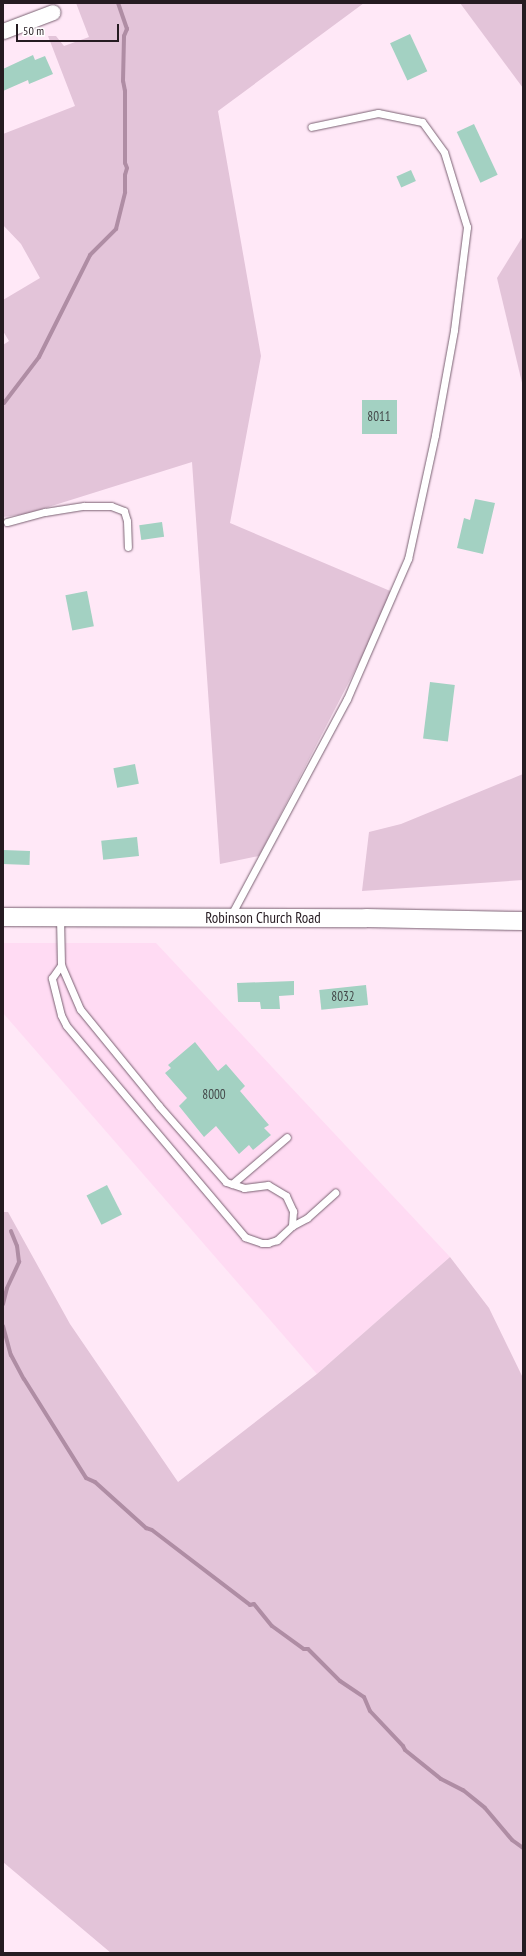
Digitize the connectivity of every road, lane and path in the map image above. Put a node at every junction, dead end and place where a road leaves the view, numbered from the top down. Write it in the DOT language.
graph roads {
  1 [pos="53,12"];
  2 [pos="3,31"];
  3 [pos="311,127"];
  4 [pos="8,522"];
  5 [pos="128,547"];
  6 [pos="3,917"];
  7 [pos="60,917"];
  8 [pos="229,918"];
  9 [pos="523,921"];
  10 [pos="61,965"];
  11 [pos="287,1137"];
  12 [pos="232,1184"];
  13 [pos="335,1193"];
  14 [pos="292,1226"];
  1 -- 2 [label="street"];
  3 -- 8 [label="lane"];
  4 -- 5 [label="lane"];
  6 -- 7 [label="street, Robinson Church Road"];
  7 -- 8 [label="street, Robinson Church Road"];
  7 -- 10 [label="lane"];
  8 -- 9 [label="street, Robinson Church Road"];
  10 -- 12 [label="lane"];
  10 -- 14 [label="lane"];
  11 -- 12 [label="lane"];
  12 -- 14 [label="lane"];
  13 -- 14 [label="lane"];
}
